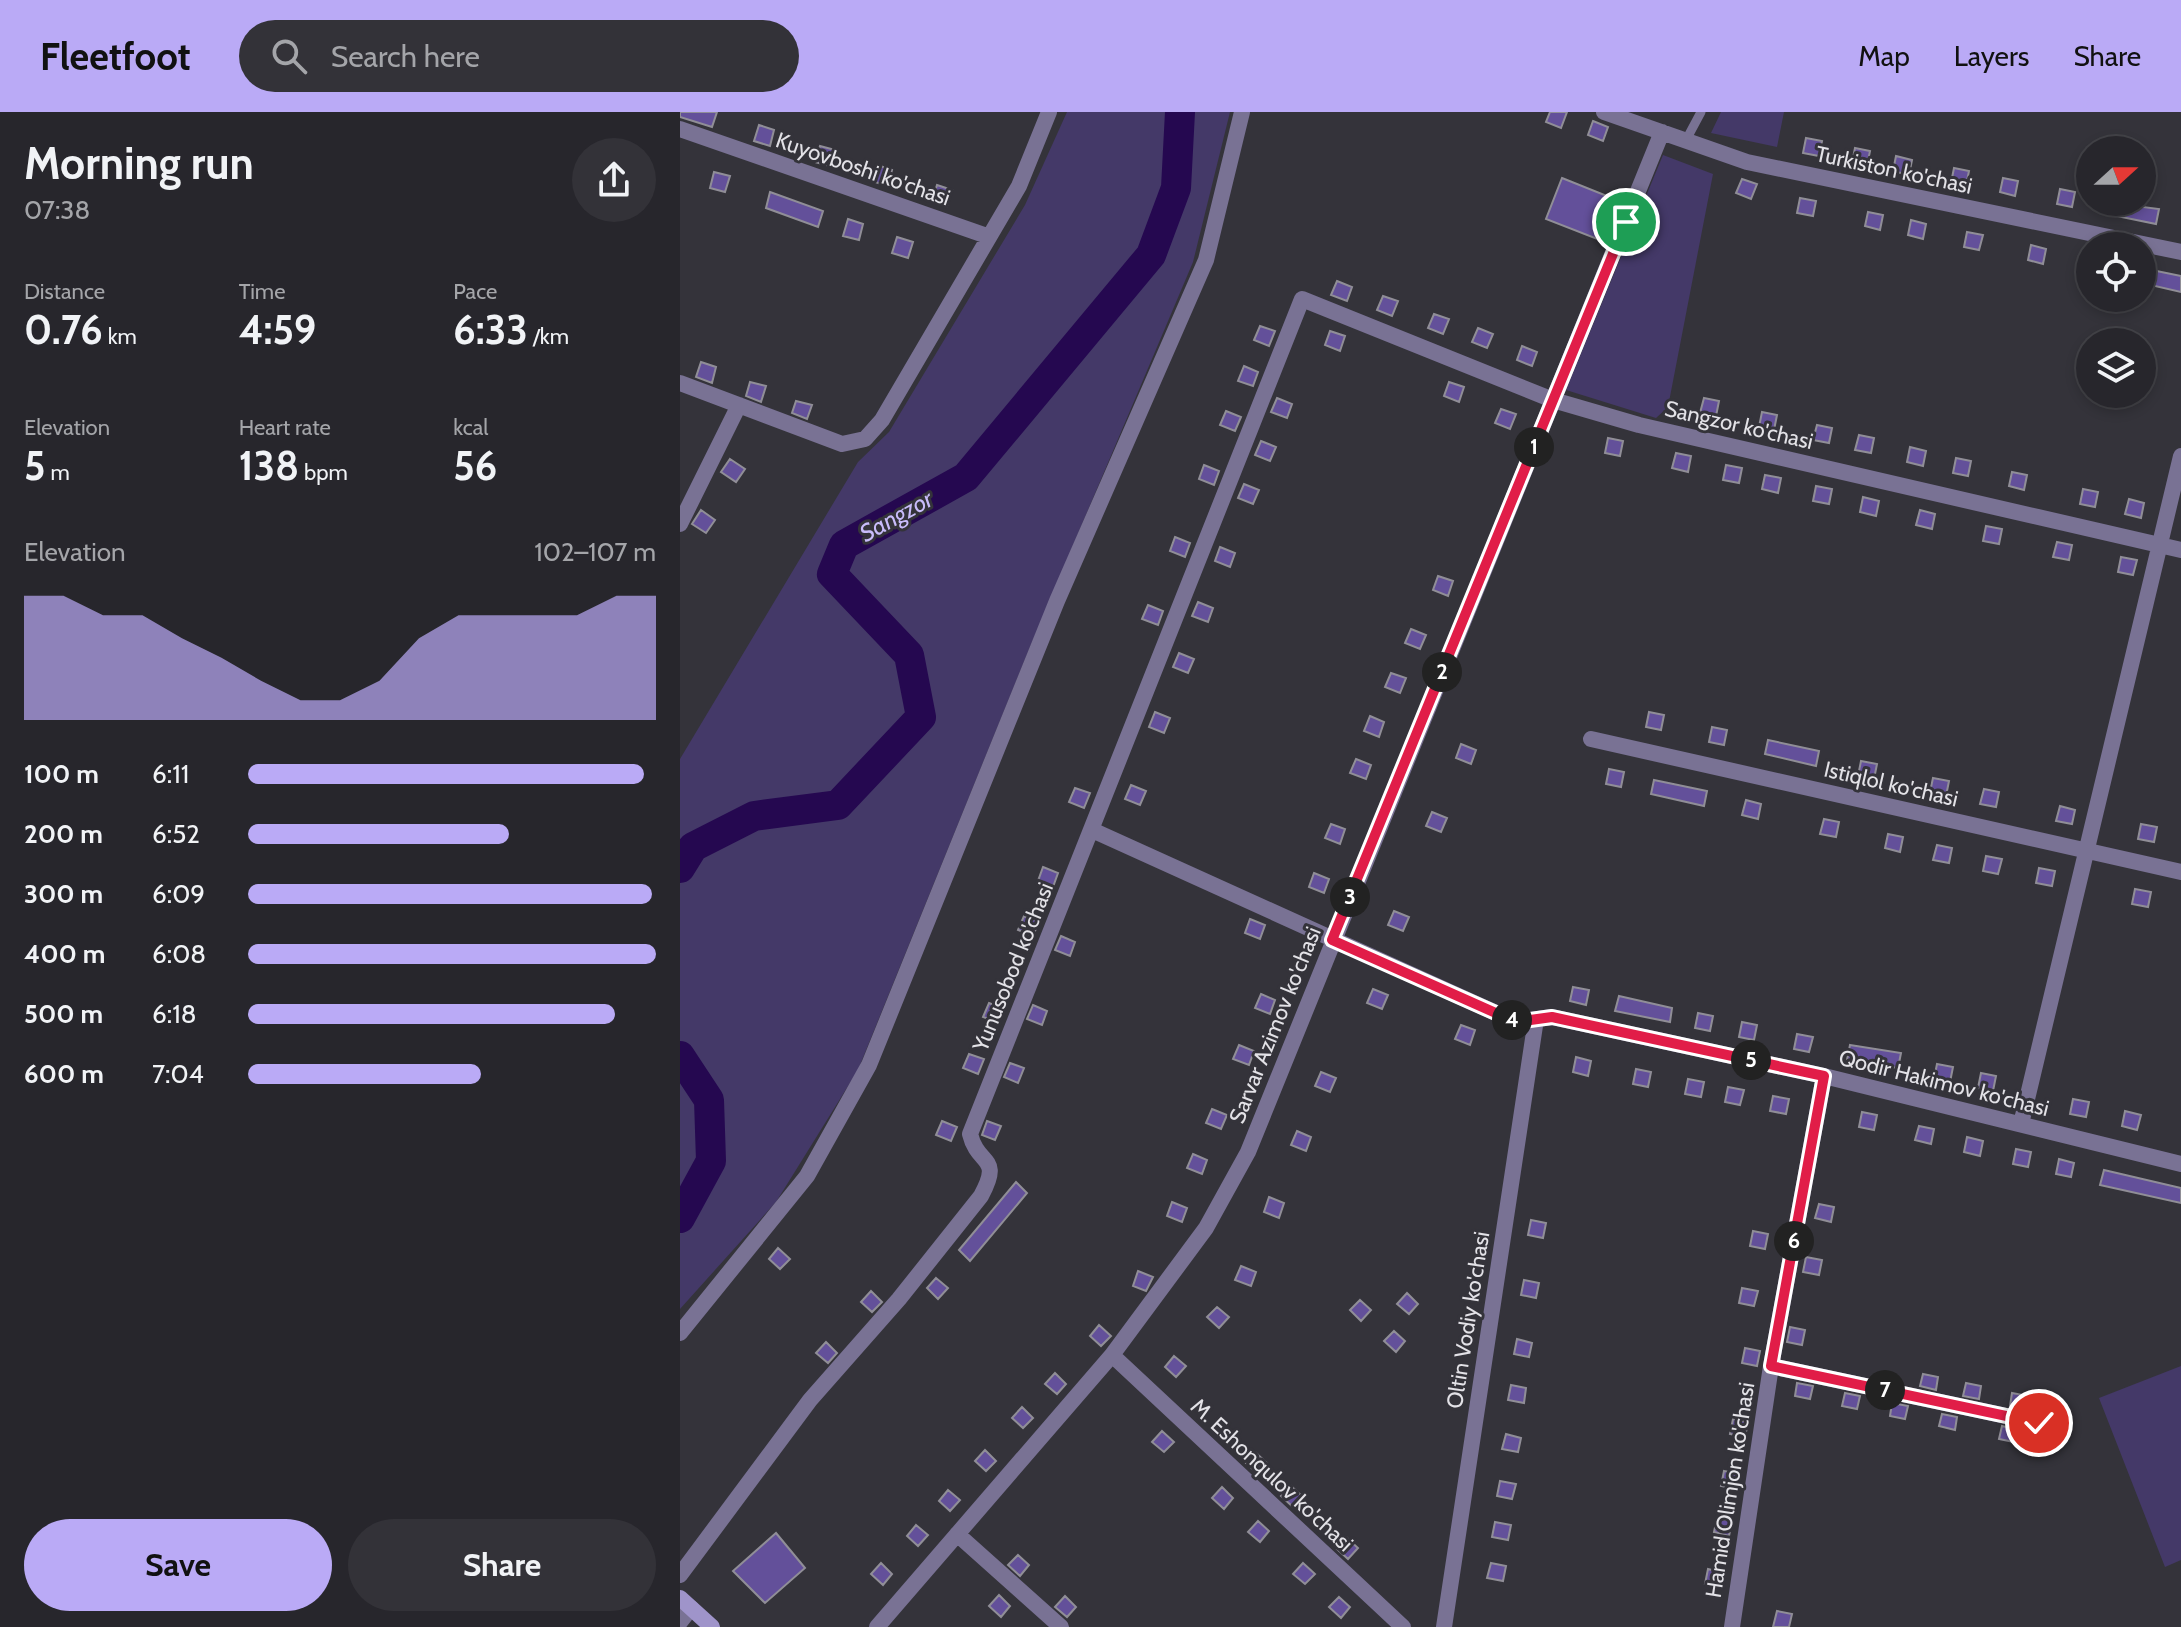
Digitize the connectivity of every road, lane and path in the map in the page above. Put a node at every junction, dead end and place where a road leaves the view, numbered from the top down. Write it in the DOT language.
graph roads {
  1 [pos="1049,112"];
  2 [pos="1242,112"];
  3 [pos="1604,112"];
  4 [pos="1701,112"];
  5 [pos="680,129"];
  6 [pos="1662,132"];
  7 [pos="1686,140"];
  8 [pos="987,236"];
  9 [pos="2181,252"];
  10 [pos="1302,299"];
  11 [pos="680,383"];
  12 [pos="1553,400"];
  13 [pos="739,405"];
  14 [pos="2181,456"];
  15 [pos="680,524"];
  16 [pos="2161,545"];
  17 [pos="2181,550"];
  18 [pos="1591,739"];
  19 [pos="1092,830"];
  20 [pos="2085,851"];
  21 [pos="2181,872"];
  22 [pos="1332,940"];
  23 [pos="1536,1019"];
  24 [pos="1824,1076"];
  25 [pos="2021,1124"];
  26 [pos="2181,1164"];
  27 [pos="680,1333"];
  28 [pos="1112,1355"];
  29 [pos="1771,1366"];
  30 [pos="2039,1423"];
  31 [pos="957,1534"];
  32 [pos="680,1575"];
  33 [pos="686,1603"];
  34 [pos="680,1622"];
  35 [pos="712,1627"];
  36 [pos="877,1627"];
  37 [pos="1061,1627"];
  38 [pos="1403,1627"];
  39 [pos="1444,1627"];
  40 [pos="1732,1627"];
  1 -- 8 [label="street"];
  2 -- 27 [label="street"];
  3 -- 6 [label="street, Turkiston ko'chasi"];
  4 -- 7 [label="lane"];
  5 -- 8 [label="street, Kuyovboshi ko'chasi"];
  6 -- 7 [label="street, Turkiston ko'chasi"];
  6 -- 12 [label="street, Sarvar Azimov ko'chasi"];
  7 -- 9 [label="street, Turkiston ko'chasi"];
  8 -- 13 [label="street"];
  10 -- 12 [label="street, Sangzor ko'chasi"];
  10 -- 19 [label="street, Yunusobod ko'chasi"];
  11 -- 13 [label="street"];
  12 -- 16 [label="street, Sangzor ko'chasi"];
  12 -- 22 [label="street, Sarvar Azimov ko'chasi"];
  13 -- 15 [label="street"];
  14 -- 16 [label="street"];
  16 -- 17 [label="street, Sangzor ko'chasi"];
  16 -- 20 [label="street"];
  18 -- 20 [label="street, Istiqlol ko'chasi"];
  19 -- 22 [label="street, Qodir Hakimov ko'chasi"];
  19 -- 32 [label="street, Yunusobod ko'chasi"];
  20 -- 21 [label="street, Istiqlol ko'chasi"];
  20 -- 25 [label="street"];
  22 -- 23 [label="street, Qodir Hakimov ko'chasi"];
  22 -- 28 [label="street, Sarvar Azimov ko'chasi"];
  23 -- 24 [label="street, Qodir Hakimov ko'chasi"];
  23 -- 39 [label="street, Oltin Vodiy ko'chasi"];
  24 -- 25 [label="street, Qodir Hakimov ko'chasi"];
  24 -- 29 [label="street, Hamid Olimjon ko'chasi"];
  25 -- 26 [label="street, Qodir Hakimov ko'chasi"];
  28 -- 31 [label="street, Sarvar Azimov ko'chasi"];
  28 -- 38 [label="street, M. Eshonqulov ko'chasi"];
  29 -- 30 [label="street"];
  29 -- 40 [label="street, Hamid Olimjon ko'chasi"];
  31 -- 36 [label="street, Sarvar Azimov ko'chasi"];
  31 -- 37 [label="street"];
  33 -- 34 [label="street"];
  33 -- 35 [label="main road"];
}
